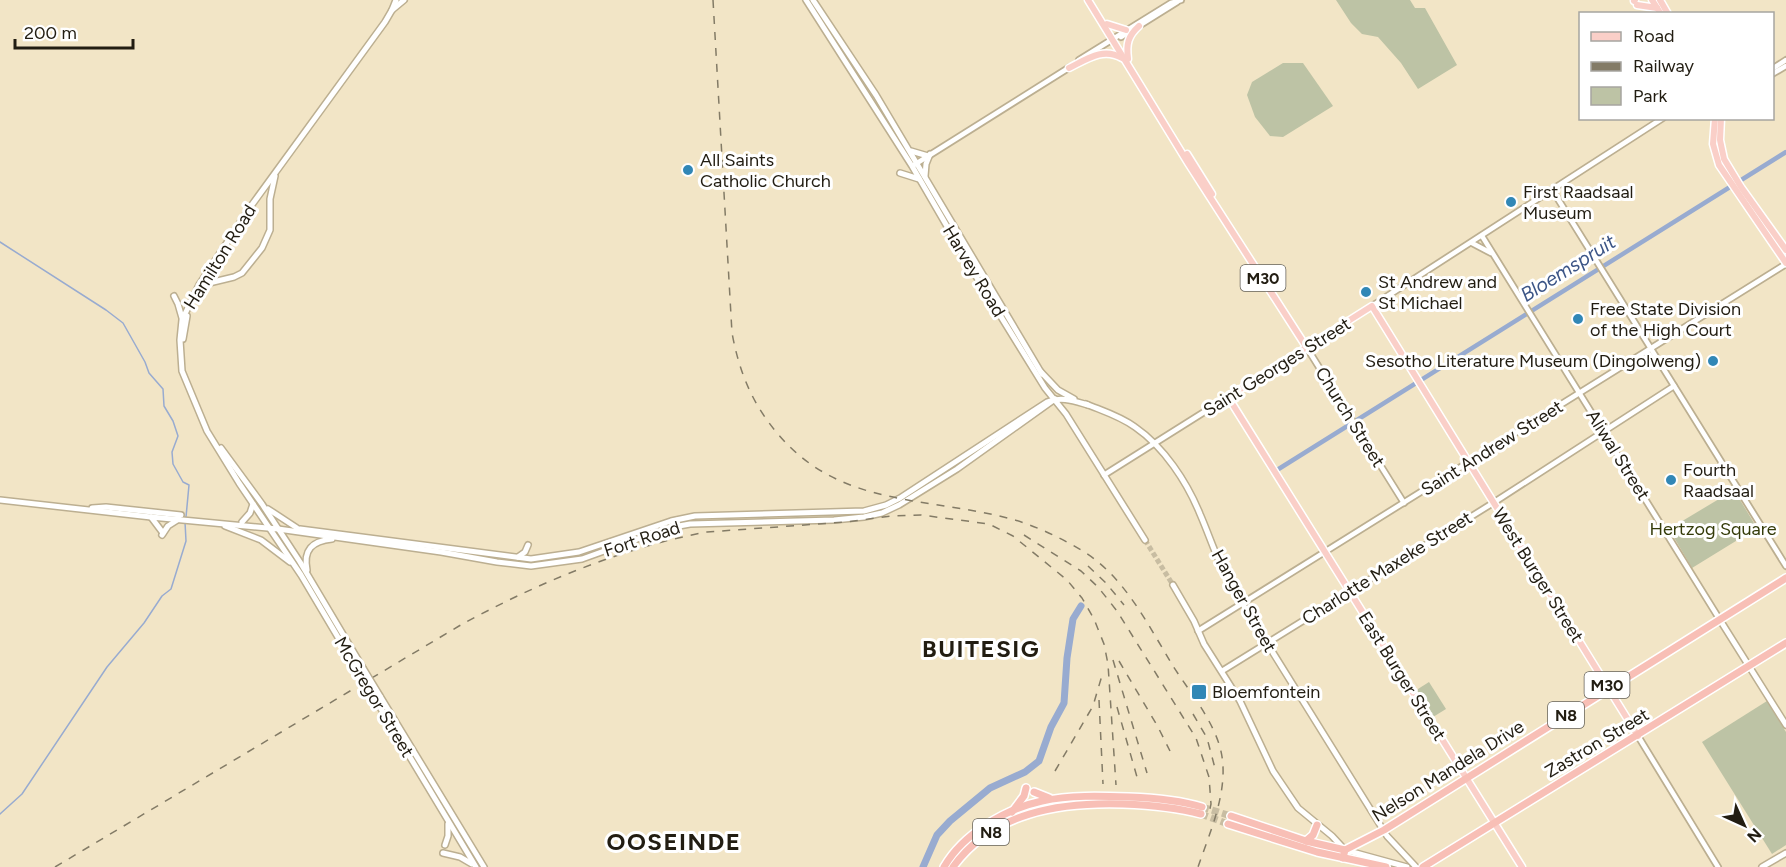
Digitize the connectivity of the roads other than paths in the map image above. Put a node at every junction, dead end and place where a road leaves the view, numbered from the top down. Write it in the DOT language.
graph roads {
  1 [pos="396,0"];
  2 [pos="404,0"];
  3 [pos="806,0"];
  4 [pos="813,0"];
  5 [pos="1089,0"];
  6 [pos="1180,0"];
  7 [pos="1652,0"];
  8 [pos="1635,2"];
  9 [pos="1660,5"];
  10 [pos="392,10"];
  11 [pos="1107,24"];
  12 [pos="1139,26"];
  13 [pos="1126,30"];
  14 [pos="1114,40"];
  15 [pos="1126,59"];
  16 [pos="1069,68"];
  17 [pos="1661,120"];
  18 [pos="1715,120"];
  19 [pos="1721,120"];
  20 [pos="910,150"];
  21 [pos="929,155"];
  22 [pos="915,164"];
  23 [pos="277,172"];
  24 [pos="900,173"];
  25 [pos="1729,174"];
  26 [pos="922,178"];
  27 [pos="1738,189"];
  28 [pos="1553,191"];
  29 [pos="255,201"];
  30 [pos="270,205"];
  31 [pos="1768,226"];
  32 [pos="1764,232"];
  33 [pos="1482,236"];
  34 [pos="1471,243"];
  35 [pos="1786,250"];
  36 [pos="1493,254"];
  37 [pos="1786,263"];
  38 [pos="210,269"];
  39 [pos="979,276"];
  40 [pos="218,280"];
  41 [pos="174,296"];
  42 [pos="1372,306"];
  43 [pos="182,320"];
  44 [pos="1306,348"];
  45 [pos="1650,348"];
  46 [pos="1041,372"];
  47 [pos="1674,386"];
  48 [pos="1045,388"];
  49 [pos="1580,393"];
  50 [pos="1228,397"];
  51 [pos="1055,399"];
  52 [pos="194,400"];
  53 [pos="1047,404"];
  54 [pos="1088,405"];
  55 [pos="1066,414"];
  56 [pos="1604,431"];
  57 [pos="1154,443"];
  58 [pos="1468,463"];
  59 [pos="1104,475"];
  60 [pos="2,499"];
  61 [pos="1404,503"];
  62 [pos="1493,503"];
  63 [pos="252,504"];
  64 [pos="262,504"];
  65 [pos="88,509"];
  66 [pos="151,517"];
  67 [pos="182,518"];
  68 [pos="199,519"];
  69 [pos="704,519"];
  70 [pos="242,522"];
  71 [pos="214,523"];
  72 [pos="273,527"];
  73 [pos="297,528"];
  74 [pos="342,538"];
  75 [pos="1145,540"];
  76 [pos="528,545"];
  77 [pos="1325,552"];
  78 [pos="517,558"];
  79 [pos="1786,566"];
  80 [pos="296,567"];
  81 [pos="309,575"];
  82 [pos="1786,578"];
  83 [pos="1173,585"];
  84 [pos="1349,590"];
  85 [pos="1242,604"];
  86 [pos="1720,620"];
  87 [pos="1198,631"];
  88 [pos="1266,643"];
  89 [pos="1786,643"];
  90 [pos="1749,666"];
  91 [pos="361,669"];
  92 [pos="1222,671"];
  93 [pos="1609,689"];
  94 [pos="378,698"];
  95 [pos="1786,726"];
  96 [pos="1638,736"];
  97 [pos="1466,778"];
  98 [pos="1026,788"];
  99 [pos="1034,792"];
  100 [pos="1058,799"];
  101 [pos="1012,812"];
  102 [pos="447,820"];
  103 [pos="1494,823"];
  104 [pos="1317,825"];
  105 [pos="1384,830"];
  106 [pos="1306,841"];
  107 [pos="445,845"];
  108 [pos="1346,850"];
  109 [pos="443,853"];
  110 [pos="1786,853"];
  111 [pos="1343,858"];
  112 [pos="1438,858"];
  113 [pos="476,867"];
  114 [pos="484,867"];
  115 [pos="944,867"];
  116 [pos="953,867"];
  117 [pos="1386,867"];
  118 [pos="1407,867"];
  119 [pos="1416,867"];
  120 [pos="1423,867"];
  121 [pos="1434,867"];
  122 [pos="1521,867"];
  123 [pos="1718,867"];
  124 [pos="1762,867"];
  1 -- 10 [label="main road, Hamilton Road"];
  2 -- 10 [label="main road, Hamilton Road"];
  3 -- 22 [label="main road, Harvey Road"];
  4 -- 20 [label="main road, Harvey Road"];
  5 -- 11 [label="main road, Church Street / M30"];
  5 -- 14 [label="main road, Church Street / M30"];
  6 -- 12 [label="street"];
  6 -- 13 [label="street"];
  7 -- 9 [label="main road"];
  8 -- 9 [label="main road"];
  10 -- 23 [label="main road, Hamilton Road"];
  11 -- 13 [label="main road"];
  11 -- 14 [label="main road, Church Street / M30"];
  12 -- 14 [label="street"];
  12 -- 15 [label="main road"];
  13 -- 14 [label="street"];
  14 -- 15 [label="main road, Church Street / M30"];
  14 -- 16 [label="street"];
  15 -- 16 [label="main road"];
  15 -- 44 [label="main road, Church Street / M30"];
  16 -- 21 [label="street"];
  17 -- 28 [label="street, Saint Georges Street"];
  18 -- 25 [label="main road"];
  19 -- 25 [label="main road"];
  20 -- 21 [label="main road"];
  20 -- 22 [label="main road, Harvey Road"];
  21 -- 22 [label="street"];
  21 -- 26 [label="main road"];
  22 -- 26 [label="main road, Harvey Road"];
  23 -- 29 [label="main road, Hamilton Road"];
  23 -- 30 [label="main road"];
  24 -- 26 [label="main road"];
  25 -- 27 [label="main road"];
  26 -- 39 [label="main road, Harvey Road"];
  27 -- 31 [label="main road"];
  27 -- 32 [label="main road"];
  28 -- 33 [label="street, Saint Georges Street"];
  28 -- 45 [label="street"];
  29 -- 30 [label="main road"];
  29 -- 38 [label="main road, Hamilton Road"];
  30 -- 40 [label="main road"];
  31 -- 32 [label="main road"];
  31 -- 35 [label="main road"];
  32 -- 37 [label="main road"];
  33 -- 34 [label="street, Saint Georges Street"];
  33 -- 36 [label="street, Aliwal Street"];
  34 -- 36 [label="street"];
  34 -- 42 [label="street, Saint Georges Street"];
  36 -- 49 [label="street, Aliwal Street"];
  37 -- 45 [label="street, Saint Andrew Street"];
  38 -- 40 [label="main road"];
  38 -- 43 [label="main road, Hamilton Road"];
  39 -- 46 [label="main road, Harvey Road"];
  39 -- 48 [label="main road, Harvey Road"];
  40 -- 52 [label="main road, Hamilton Road"];
  41 -- 43 [label="main road"];
  42 -- 44 [label="main road, Saint Georges Street"];
  42 -- 58 [label="main road, West Burger Street / M30"];
  43 -- 52 [label="main road, Hamilton Road"];
  44 -- 50 [label="main road, Saint Georges Street"];
  44 -- 61 [label="street, Church Street"];
  45 -- 47 [label="street"];
  45 -- 49 [label="street, Saint Andrew Street"];
  46 -- 51 [label="main road"];
  46 -- 54 [label="main road, Hanger Street"];
  47 -- 56 [label="street, Charlotte Maxeke Street"];
  47 -- 79 [label="street"];
  48 -- 51 [label="main road, Harvey Road"];
  48 -- 53 [label="main road"];
  49 -- 56 [label="street, Aliwal Street"];
  49 -- 58 [label="street, Saint Andrew Street"];
  50 -- 57 [label="street, Saint Georges Street"];
  50 -- 77 [label="main road, East Burger Street"];
  51 -- 53 [label="main road, Fort Road"];
  51 -- 54 [label="main road"];
  51 -- 55 [label="main road, Harvey Road"];
  52 -- 63 [label="main road, Hamilton Road"];
  52 -- 64 [label="main road, Hamilton Road"];
  53 -- 55 [label="main road"];
  53 -- 69 [label="main road, Fort Road"];
  54 -- 57 [label="main road, Hanger Street"];
  55 -- 59 [label="main road, Harvey Road"];
  56 -- 62 [label="street, Charlotte Maxeke Street"];
  56 -- 86 [label="street, Aliwal Street"];
  57 -- 59 [label="street, Saint Georges Street"];
  57 -- 85 [label="main road, Hanger Street"];
  58 -- 61 [label="street, Saint Andrew Street"];
  58 -- 62 [label="main road, West Burger Street / M30"];
  59 -- 75 [label="main road, Harvey Road"];
  60 -- 65 [label="main road"];
  61 -- 77 [label="street, Saint Andrew Street"];
  62 -- 84 [label="street, Charlotte Maxeke Street"];
  62 -- 93 [label="main road, West Burger Street / M30"];
  63 -- 70 [label="main road"];
  63 -- 72 [label="main road, Hamilton Road"];
  64 -- 72 [label="main road, Hamilton Road"];
  64 -- 73 [label="main road"];
  65 -- 66 [label="main road"];
  65 -- 67 [label="main road"];
  66 -- 67 [label="main road"];
  66 -- 67 [label="main road"];
  67 -- 68 [label="main road"];
  68 -- 70 [label="main road"];
  68 -- 71 [label="main road"];
  69 -- 74 [label="main road, Fort Road"];
  69 -- 78 [label="main road, Fort Road"];
  70 -- 72 [label="main road"];
  71 -- 72 [label="main road"];
  71 -- 80 [label="main road"];
  72 -- 73 [label="main road, Fort Road"];
  72 -- 74 [label="main road, Fort Road"];
  72 -- 80 [label="main road, McGregor Street"];
  72 -- 81 [label="main road, McGregor Street"];
  73 -- 78 [label="main road, Fort Road"];
  74 -- 81 [label="main road"];
  76 -- 78 [label="main road"];
  77 -- 84 [label="main road, East Burger Street"];
  77 -- 85 [label="street, Saint Andrew Street"];
  80 -- 91 [label="main road, McGregor Street"];
  81 -- 91 [label="main road, McGregor Street"];
  82 -- 86 [label="highway, Nelson Mandela Drive / N8"];
  83 -- 87 [label="main road"];
  84 -- 88 [label="street, Charlotte Maxeke Street"];
  84 -- 97 [label="main road, East Burger Street"];
  85 -- 87 [label="street, Saint Andrew Street"];
  85 -- 88 [label="main road, Hanger Street"];
  86 -- 90 [label="main road, Aliwal Street"];
  86 -- 93 [label="highway, Nelson Mandela Drive / N8"];
  87 -- 92 [label="main road"];
  88 -- 92 [label="street, Charlotte Maxeke Street"];
  88 -- 105 [label="main road, Hanger Street"];
  89 -- 90 [label="highway, Zastron Street"];
  90 -- 95 [label="main road, Aliwal Street"];
  90 -- 96 [label="highway, Zastron Street"];
  91 -- 94 [label="main road, McGregor Street, bridge"];
  92 -- 104 [label="main road"];
  93 -- 96 [label="main road, West Burger Street / M30"];
  93 -- 97 [label="highway, Nelson Mandela Drive / N8"];
  94 -- 102 [label="main road, McGregor Street"];
  94 -- 114 [label="main road, McGregor Street"];
  96 -- 103 [label="highway, Zastron Street"];
  96 -- 123 [label="street, West Burger Street"];
  97 -- 103 [label="main road, East Burger Street"];
  97 -- 105 [label="highway, Nelson Mandela Drive / N8"];
  98 -- 101 [label="highway"];
  99 -- 100 [label="highway"];
  100 -- 101 [label="highway, N8"];
  100 -- 116 [label="highway, N8"];
  101 -- 115 [label="highway, N8"];
  102 -- 107 [label="main road"];
  102 -- 113 [label="main road, McGregor Street"];
  103 -- 112 [label="highway, Zastron Street"];
  103 -- 122 [label="main road, East Burger Street"];
  104 -- 106 [label="highway"];
  104 -- 108 [label="main road"];
  105 -- 108 [label="highway, Nelson Mandela Drive / N8"];
  105 -- 119 [label="main road, Hanger Street"];
  106 -- 108 [label="highway"];
  106 -- 111 [label="highway"];
  108 -- 111 [label="highway"];
  108 -- 118 [label="main road"];
  109 -- 113 [label="main road"];
  110 -- 124 [label="main road"];
  111 -- 117 [label="highway"];
  112 -- 120 [label="highway, Zastron Street"];
  112 -- 121 [label="highway"];
}
